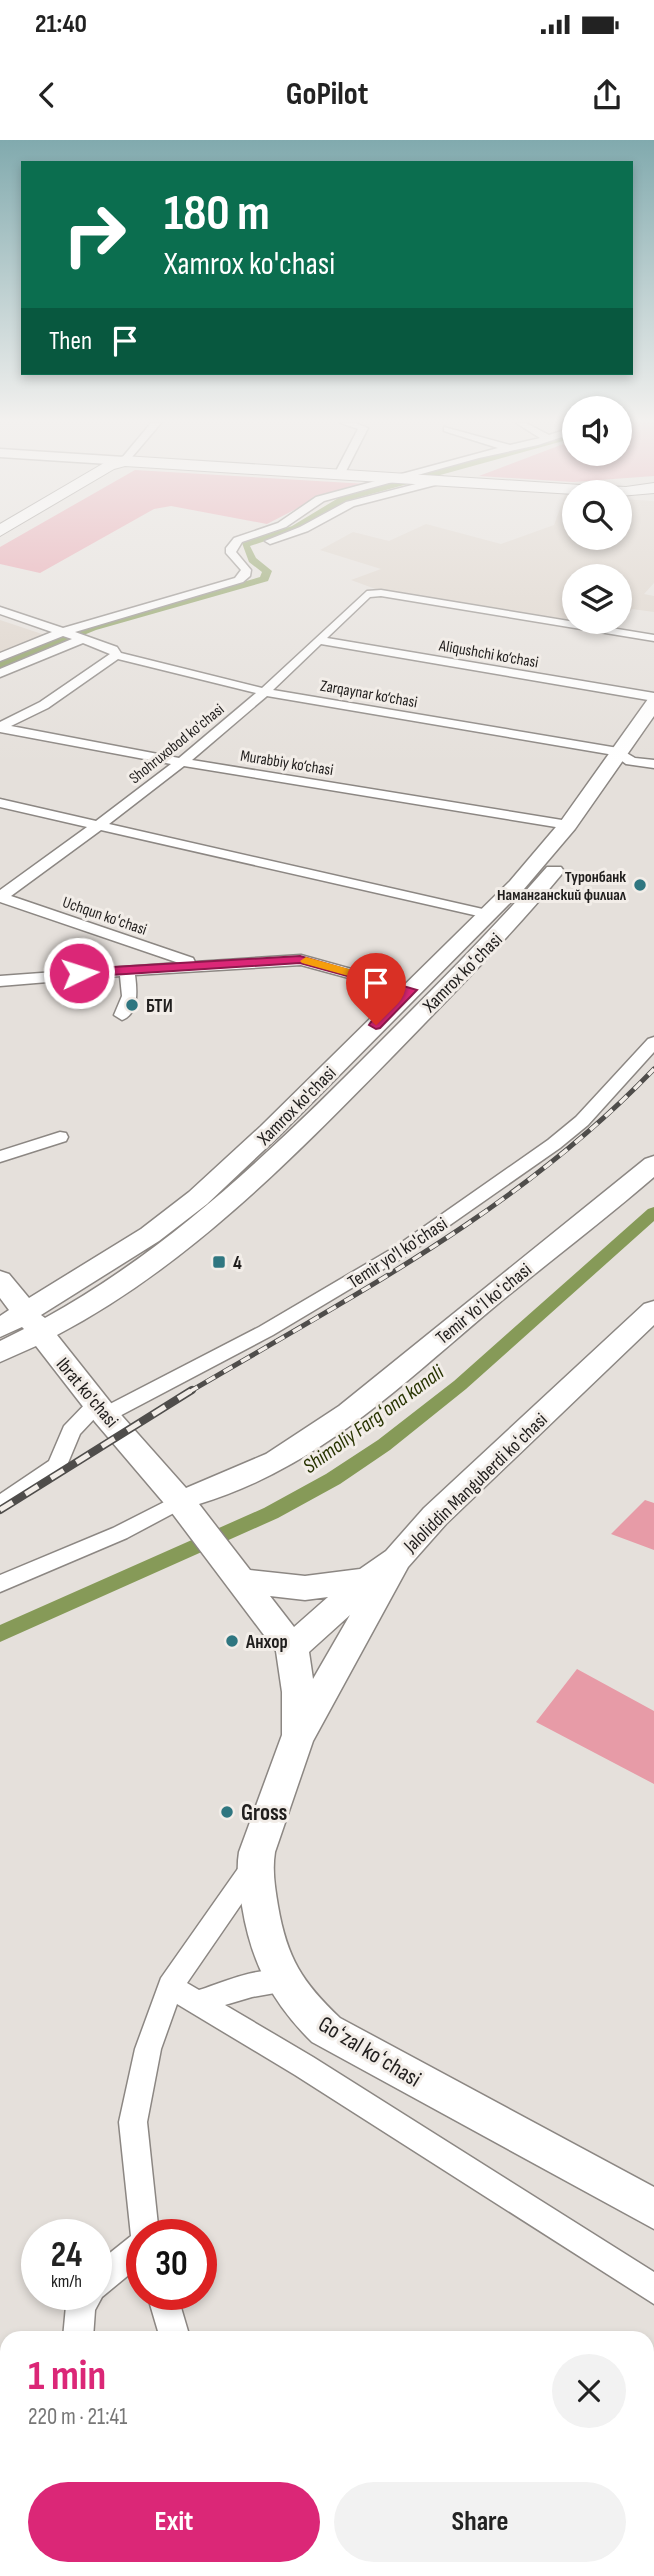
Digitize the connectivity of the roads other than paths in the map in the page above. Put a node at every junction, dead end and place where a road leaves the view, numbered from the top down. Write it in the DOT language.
graph roads {
  1 [pos="248,537"];
  2 [pos="280,537"];
  3 [pos="261,543"];
  4 [pos="0,610"];
  5 [pos="64,632"];
  6 [pos="81,638"];
  7 [pos="654,638"];
  8 [pos="318,640"];
  9 [pos="117,655"];
  10 [pos="0,657"];
  11 [pos="0,673"];
  12 [pos="264,692"];
  13 [pos="654,697"];
  14 [pos="654,703"];
  15 [pos="0,728"];
  16 [pos="654,730"];
  17 [pos="634,759"];
  18 [pos="181,762"];
  19 [pos="0,803"];
  20 [pos="568,825"];
  21 [pos="97,826"];
  22 [pos="0,897"];
  23 [pos="487,914"];
  24 [pos="198,965"];
  25 [pos="434,967"];
  26 [pos="127,970"];
  27 [pos="459,975"];
  28 [pos="0,981"];
  29 [pos="411,990"];
  30 [pos="122,1016"];
  31 [pos="654,1042"];
  32 [pos="60,1137"];
  33 [pos="0,1157"];
  34 [pos="654,1164"];
  35 [pos="0,1280"];
  36 [pos="654,1310"];
  37 [pos="32,1324"];
  38 [pos="0,1328"];
  39 [pos="0,1353"];
  40 [pos="101,1409"];
  41 [pos="189,1497"];
  42 [pos="0,1504"];
  43 [pos="397,1559"];
  44 [pos="236,1574"];
  45 [pos="368,1580"];
  46 [pos="0,1584"];
  47 [pos="292,1648"];
  48 [pos="297,1739"];
  49 [pos="254,1866"];
  50 [pos="283,1982"];
  51 [pos="170,1986"];
  52 [pos="197,2002"];
  53 [pos="654,2209"];
  54 [pos="143,2219"];
  55 [pos="126,2258"];
  56 [pos="112,2269"];
  57 [pos="654,2289"];
  58 [pos="81,2310"];
  59 [pos="167,2310"];
  60 [pos="79,2331"];
  61 [pos="173,2331"];
  1 -- 5 [label="street"];
  2 -- 3 [label="street"];
  4 -- 5 [label="street, Zarqaynar ko‘chasi"];
  5 -- 6 [label="street, Zarqaynar ko‘chasi"];
  5 -- 10 [label="street"];
  6 -- 9 [label="street, Zarqaynar ko‘chasi"];
  6 -- 11 [label="street"];
  7 -- 8 [label="street, Shohruxobod ko'chasi"];
  8 -- 12 [label="street, Shohruxobod ko'chasi"];
  8 -- 13 [label="street, Aliqushchi ko‘chasi"];
  9 -- 12 [label="street, Zarqaynar ko‘chasi"];
  9 -- 15 [label="street"];
  12 -- 17 [label="street, Zarqaynar ko‘chasi"];
  12 -- 18 [label="street, Shohruxobod ko'chasi"];
  14 -- 17 [label="main road, Xamrox ko'chasi"];
  15 -- 18 [label="street, Murabbiy ko‘chasi"];
  16 -- 17 [label="main road, Xamrox koʻchasi"];
  17 -- 20 [label="main road, Xamrox ko'chasi"];
  17 -- 27 [label="main road, Xamrox koʻchasi"];
  18 -- 20 [label="street, Murabbiy ko‘chasi"];
  18 -- 21 [label="street, Shohruxobod ko'chasi"];
  19 -- 21 [label="street"];
  20 -- 23 [label="main road, Xamrox ko'chasi"];
  21 -- 22 [label="street, Shohruxobod ko'chasi"];
  21 -- 23 [label="street"];
  22 -- 24 [label="street, Uchqun koʻchasi"];
  23 -- 25 [label="main road, Xamrox ko'chasi"];
  24 -- 26 [label="street"];
  24 -- 29 [label="street"];
  25 -- 27 [label="street"];
  25 -- 29 [label="main road, Xamrox ko'chasi"];
  26 -- 28 [label="street"];
  26 -- 30 [label="street"];
  27 -- 37 [label="main road, Xamrox koʻchasi"];
  29 -- 37 [label="main road, Xamrox ko'chasi"];
  31 -- 40 [label="street, Temir yo'l ko'chasi"];
  32 -- 33 [label="street"];
  34 -- 41 [label="main road, Temir Yoʻl koʻchasi"];
  35 -- 37 [label="main road, Ibrat ko'chasi"];
  36 -- 43 [label="main road, Jaloliddin Manguberdi koʻchasi"];
  37 -- 38 [label="main road, Xamrox ko'chasi"];
  37 -- 39 [label="main road, Xamrox koʻchasi"];
  37 -- 40 [label="main road, Ibrat ko'chasi"];
  40 -- 41 [label="main road, Ibrat ko'chasi"];
  40 -- 42 [label="street"];
  41 -- 44 [label="main road, Ibrat ko'chasi"];
  41 -- 46 [label="street"];
  43 -- 45 [label="main road, Jaloliddin Manguberdi koʻchasi"];
  43 -- 48 [label="main road"];
  44 -- 45 [label="main road"];
  44 -- 47 [label="main road, Ibrat ko'chasi"];
  45 -- 47 [label="main road, Jaloliddin Manguberdi koʻchasi"];
  47 -- 48 [label="main road"];
  48 -- 49 [label="main road, Goʻzal koʻchasi"];
  49 -- 50 [label="main road, Goʻzal koʻchasi"];
  49 -- 51 [label="street"];
  50 -- 52 [label="street"];
  50 -- 53 [label="main road, Goʻzal koʻchasi"];
  51 -- 52 [label="street"];
  51 -- 54 [label="street"];
  52 -- 57 [label="street"];
  55 -- 56 [label="street"];
  58 -- 60 [label="street"];
  59 -- 61 [label="street"];
}
